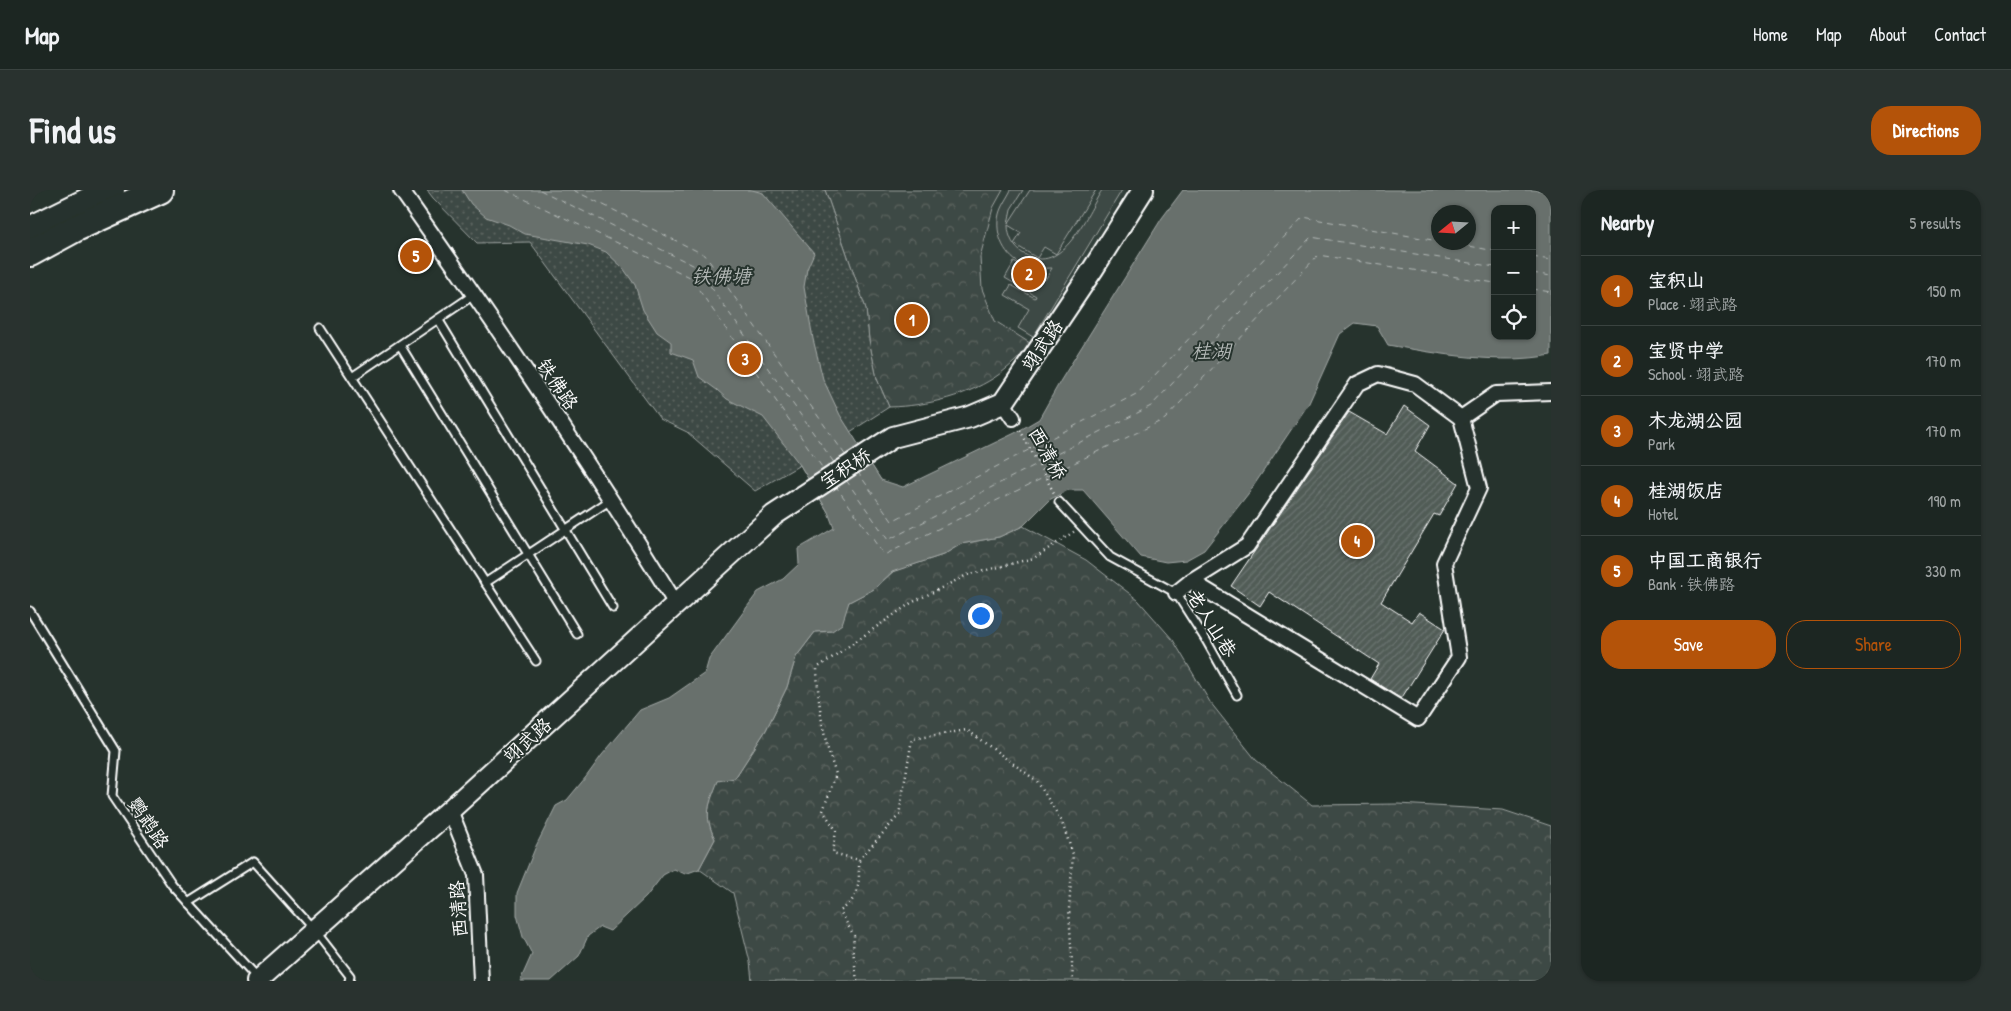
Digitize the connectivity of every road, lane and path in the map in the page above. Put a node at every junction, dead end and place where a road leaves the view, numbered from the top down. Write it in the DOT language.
graph roads {
  1 [pos="160,190"];
  2 [pos="401,190"];
  3 [pos="1143,190"];
  4 [pos="111,195"];
  5 [pos="30,230"];
  6 [pos="30,252"];
  7 [pos="474,294"];
  8 [pos="438,319"];
  9 [pos="320,328"];
  10 [pos="400,345"];
  11 [pos="352,377"];
  12 [pos="1551,392"];
  13 [pos="1008,410"];
  14 [pos="1461,418"];
  15 [pos="612,499"];
  16 [pos="796,500"];
  17 [pos="1059,502"];
  18 [pos="1082,526"];
  19 [pos="566,530"];
  20 [pos="528,555"];
  21 [pos="1191,581"];
  22 [pos="485,583"];
  23 [pos="1176,593"];
  24 [pos="676,604"];
  25 [pos="613,608"];
  26 [pos="30,611"];
  27 [pos="577,634"];
  28 [pos="536,661"];
  29 [pos="1237,695"];
  30 [pos="450,810"];
  31 [pos="858,860"];
  32 [pos="188,903"];
  33 [pos="315,931"];
  34 [pos="258,980"];
  35 [pos="349,981"];
  36 [pos="481,981"];
  37 [pos="857,981"];
  38 [pos="1073,981"];
  1 -- 4 [label="highway"];
  2 -- 7 [label="street, 铁佛路"];
  3 -- 13 [label="main road, 翊武路"];
  4 -- 5 [label="highway"];
  4 -- 6 [label="highway"];
  7 -- 8 [label="lane"];
  7 -- 15 [label="street, 铁佛路"];
  8 -- 10 [label="lane"];
  8 -- 19 [label="lane"];
  9 -- 11 [label="lane"];
  10 -- 11 [label="lane"];
  10 -- 20 [label="lane"];
  11 -- 22 [label="lane"];
  12 -- 14 [label="street"];
  13 -- 16 [label="main road, 宝积桥"];
  13 -- 17 [label="path, 西清桥"];
  14 -- 21 [label="street"];
  14 -- 21 [label="street"];
  15 -- 19 [label="lane"];
  15 -- 24 [label="street, 铁佛路"];
  16 -- 24 [label="main road, 翊武路"];
  17 -- 18 [label="lane, 老人山巷"];
  18 -- 23 [label="lane, 老人山巷"];
  18 -- 31 [label="path"];
  19 -- 20 [label="lane"];
  19 -- 25 [label="lane"];
  20 -- 22 [label="lane"];
  20 -- 27 [label="lane"];
  21 -- 23 [label="street"];
  22 -- 28 [label="lane"];
  23 -- 29 [label="lane, 老人山巷"];
  24 -- 30 [label="main road, 翊武路"];
  26 -- 32 [label="lane, 鹦鹉路"];
  30 -- 33 [label="main road, 翊武路"];
  30 -- 36 [label="street, 西清路"];
  31 -- 37 [label="path"];
  31 -- 38 [label="path"];
  32 -- 33 [label="lane"];
  32 -- 34 [label="lane, 鹦鹉路"];
  33 -- 34 [label="main road, 翊武路"];
  33 -- 35 [label="lane"];
}
